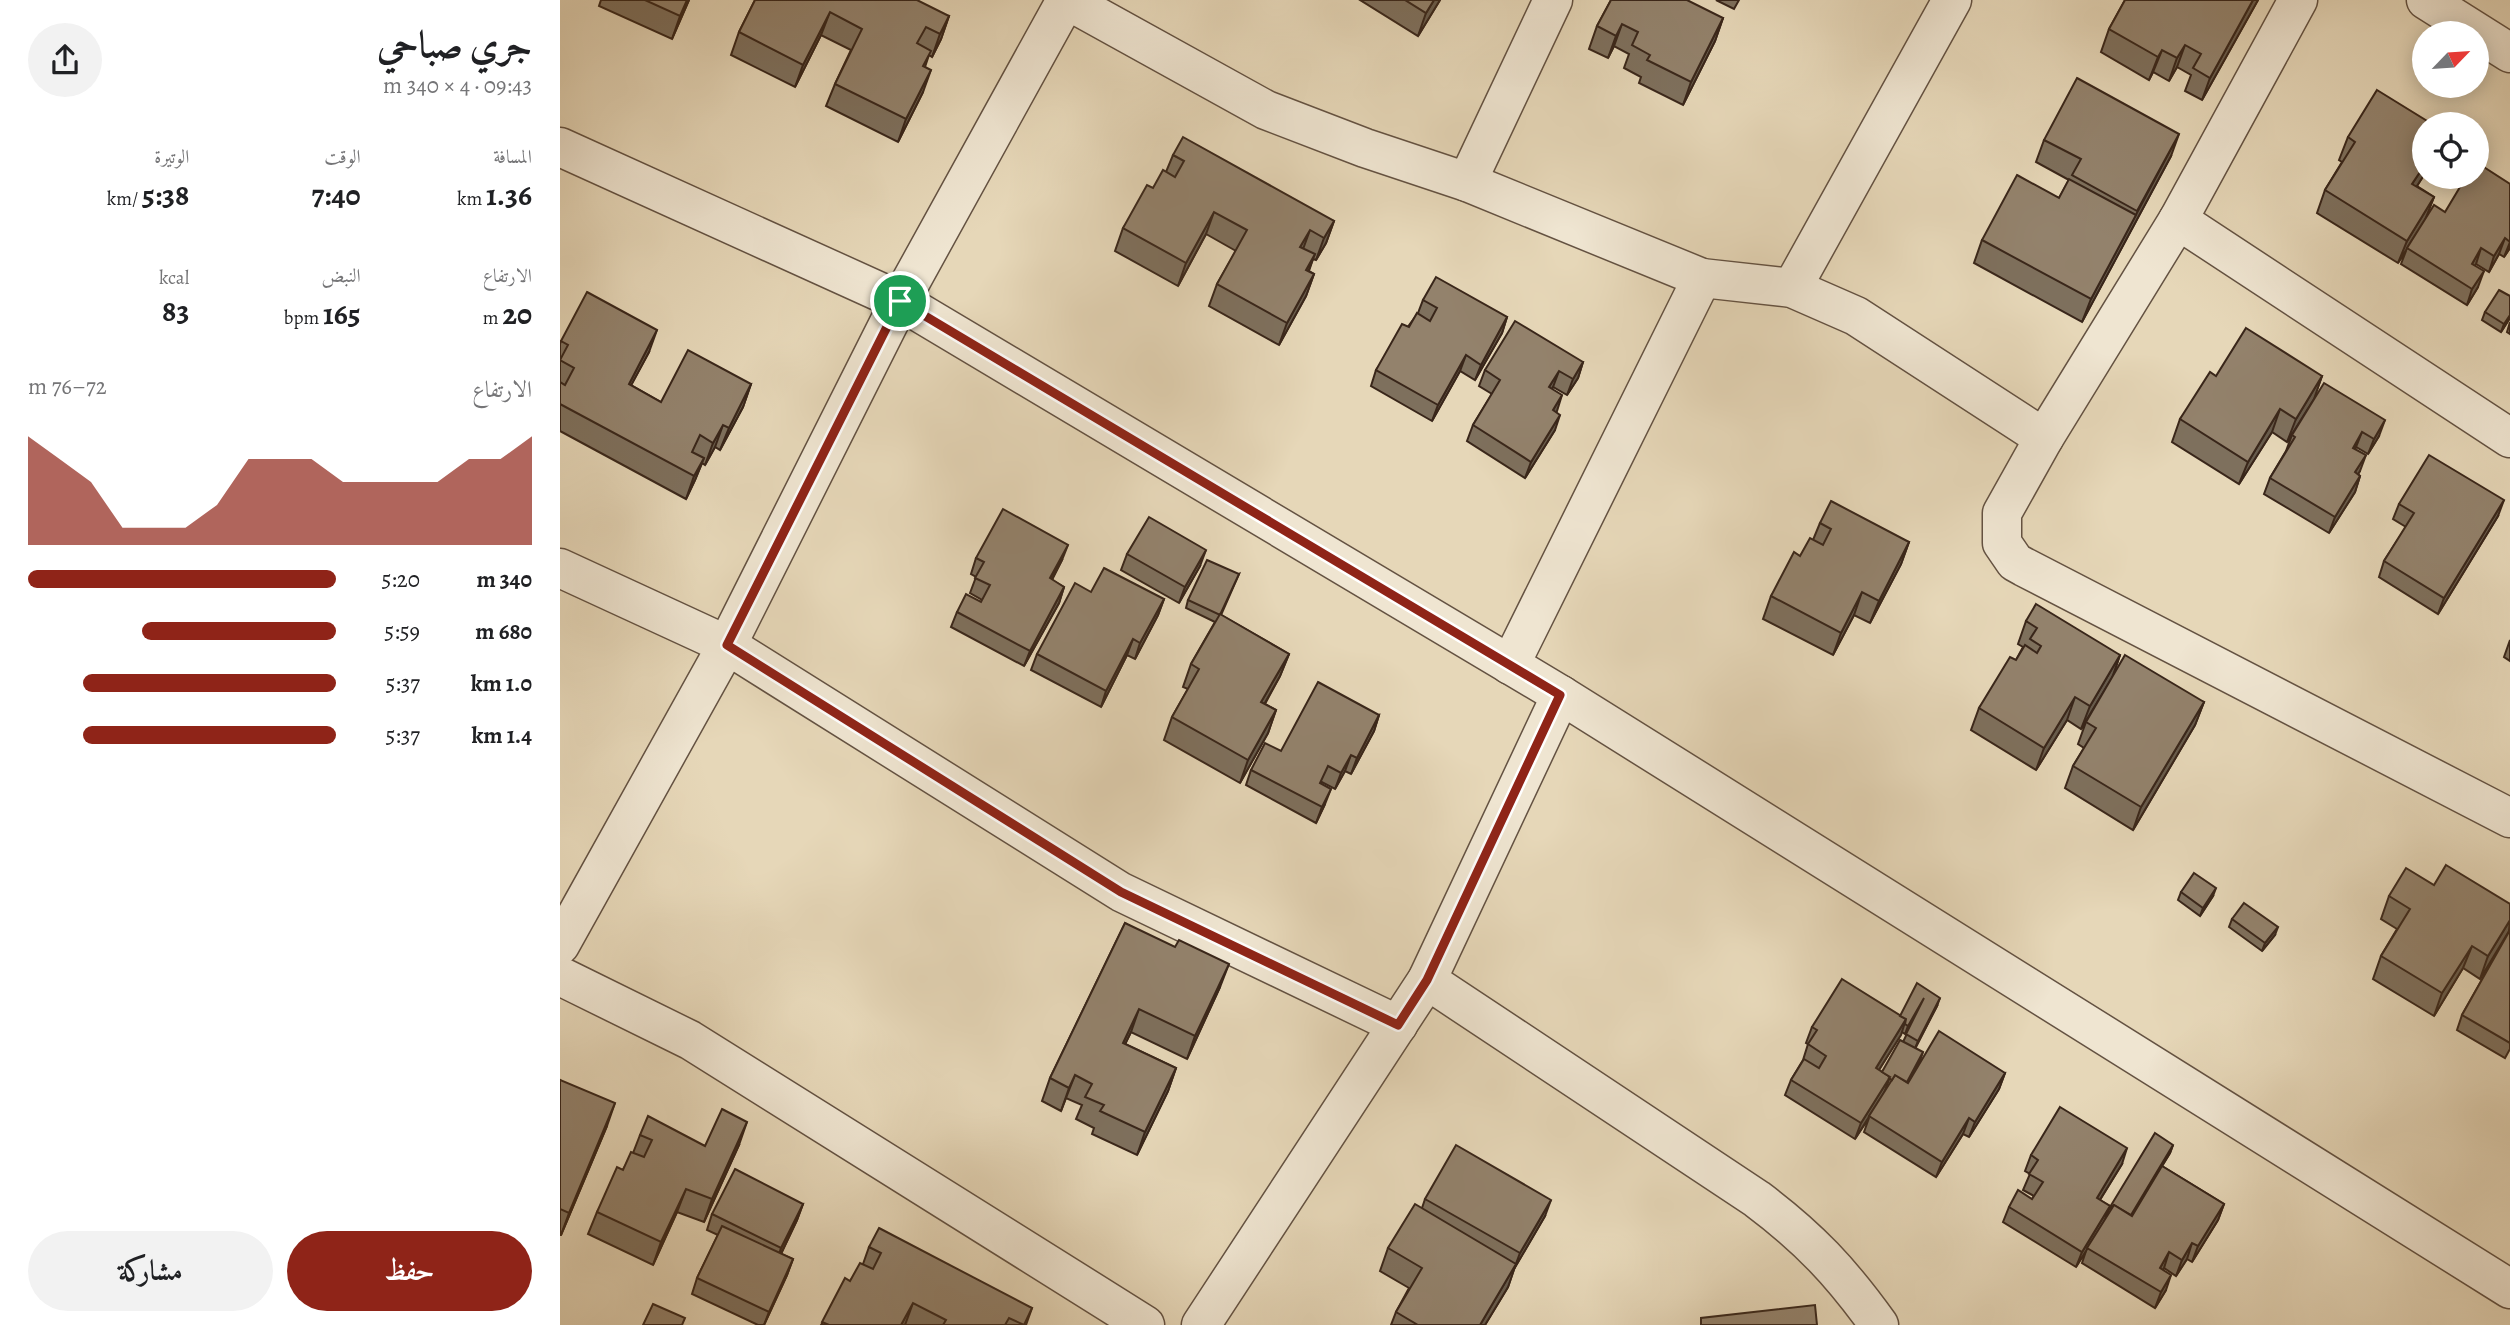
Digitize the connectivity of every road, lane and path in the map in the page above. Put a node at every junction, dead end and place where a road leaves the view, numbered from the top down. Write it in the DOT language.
graph roads {
  1 [pos="1066,0"];
  2 [pos="1553,0"];
  3 [pos="1952,0"];
  4 [pos="2298,0"];
  5 [pos="2426,0"];
  6 [pos="2510,53"];
  7 [pos="560,147"];
  8 [pos="1467,182"];
  9 [pos="2178,220"];
  10 [pos="1702,278"];
  11 [pos="1792,288"];
  12 [pos="900,301"];
  13 [pos="2044,438"];
  14 [pos="2510,438"];
  15 [pos="560,568"];
  16 [pos="727,645"];
  17 [pos="1510,666"];
  18 [pos="1560,695"];
  19 [pos="2510,818"];
  20 [pos="560,946"];
  21 [pos="560,976"];
  22 [pos="1427,980"];
  23 [pos="1398,1025"];
  24 [pos="2510,1289"];
  25 [pos="1145,1325"];
  26 [pos="1200,1325"];
  27 [pos="1879,1325"];
  1 -- 8 [label="street"];
  1 -- 12 [label="street"];
  2 -- 8 [label="street"];
  3 -- 11 [label="street"];
  4 -- 9 [label="street"];
  5 -- 6 [label="street"];
  7 -- 12 [label="street"];
  8 -- 10 [label="street"];
  9 -- 13 [label="street"];
  9 -- 14 [label="street"];
  10 -- 11 [label="street"];
  10 -- 17 [label="street"];
  11 -- 13 [label="street"];
  12 -- 16 [label="street"];
  12 -- 17 [label="street"];
  13 -- 19 [label="street"];
  15 -- 16 [label="street"];
  16 -- 20 [label="street"];
  16 -- 23 [label="street"];
  17 -- 18 [label="street"];
  18 -- 22 [label="street"];
  18 -- 24 [label="street"];
  21 -- 25 [label="street"];
  22 -- 23 [label="street"];
  22 -- 27 [label="street"];
  23 -- 26 [label="street"];
}
